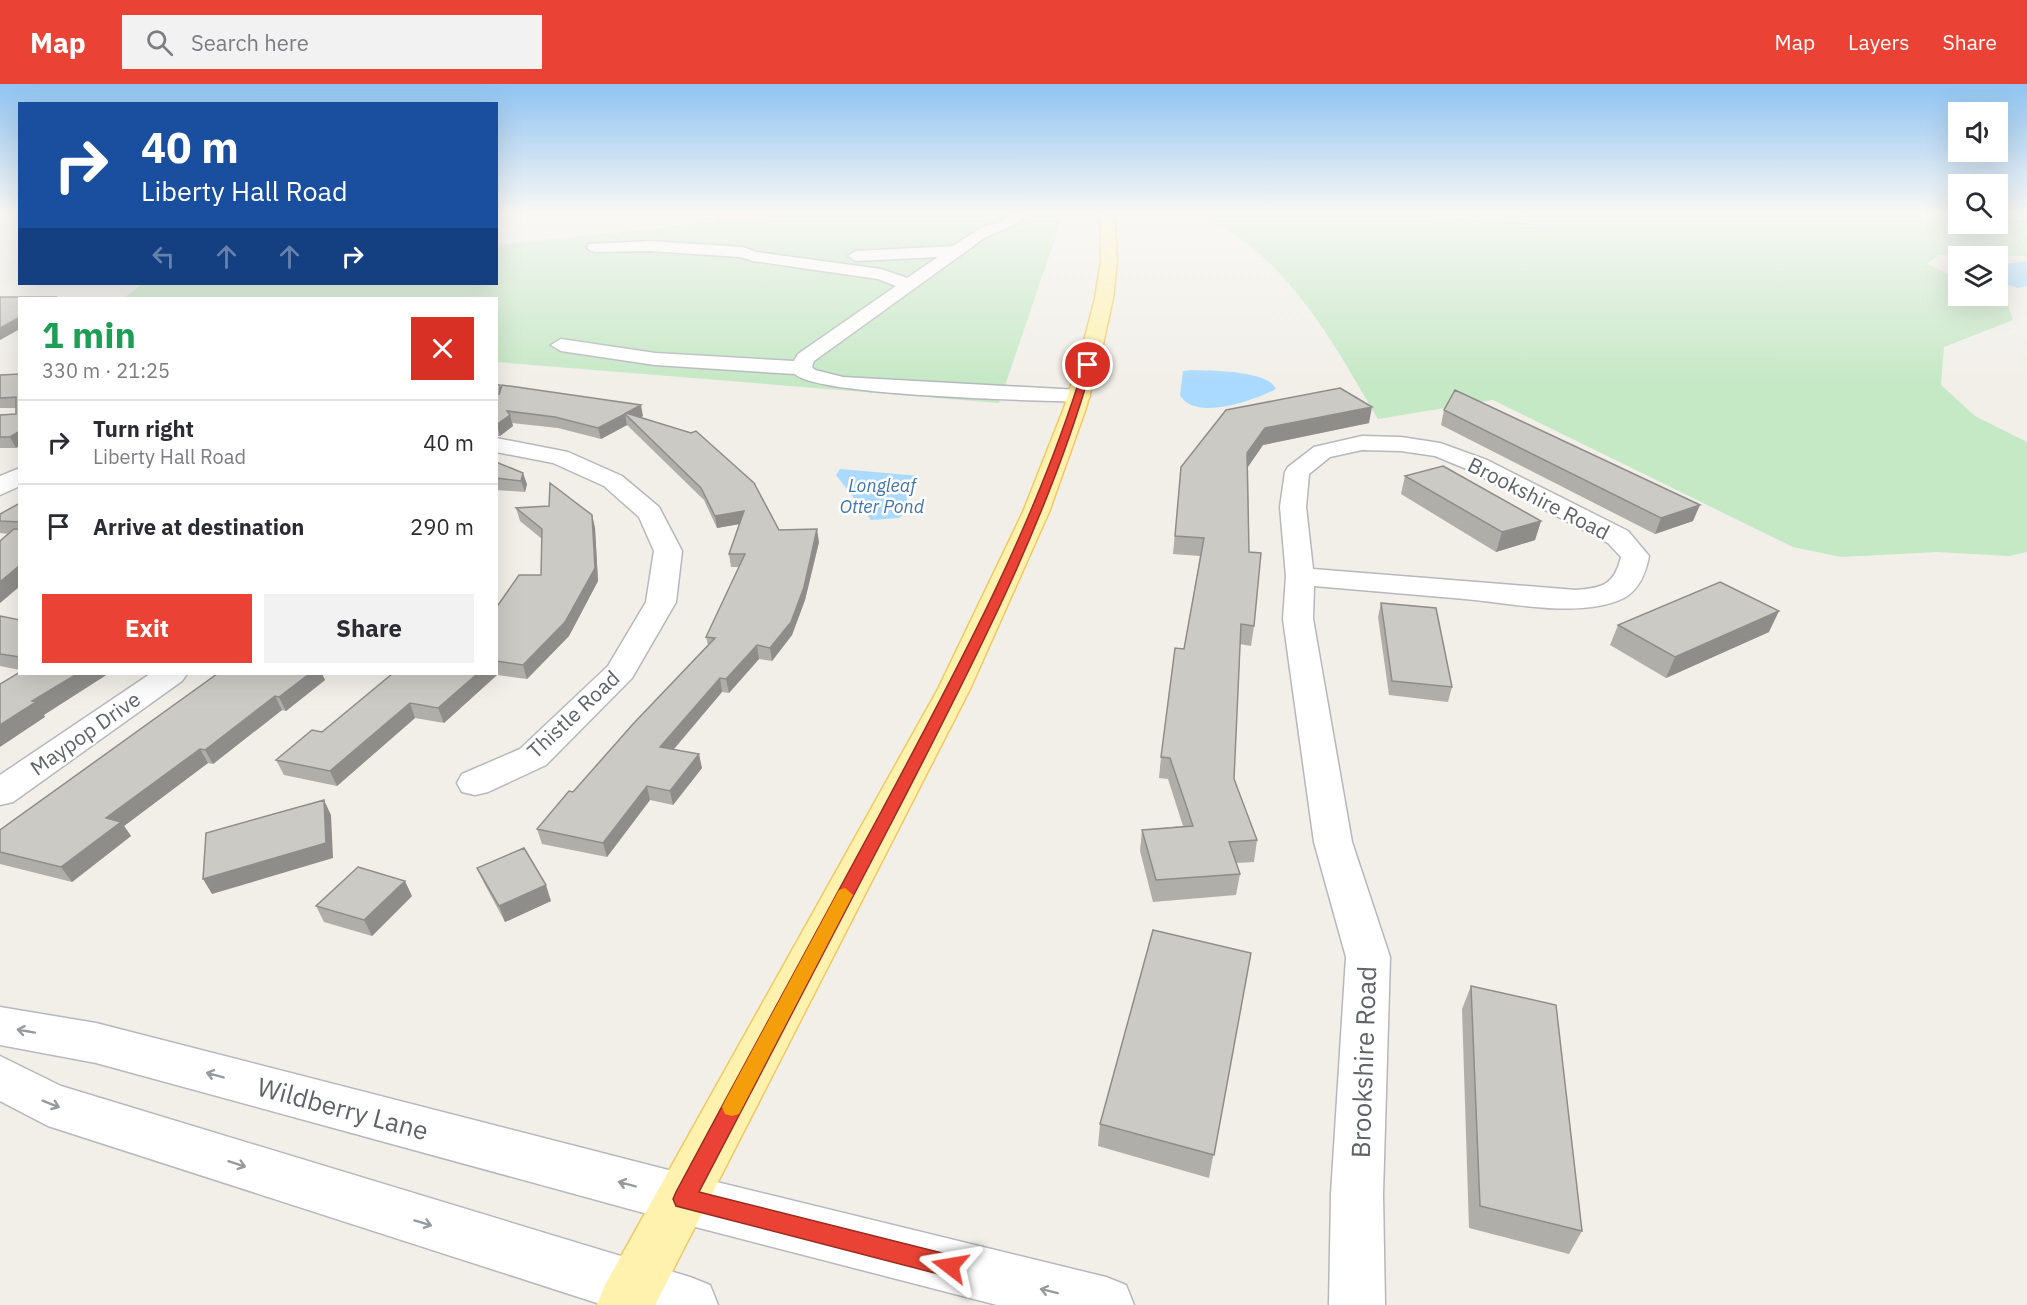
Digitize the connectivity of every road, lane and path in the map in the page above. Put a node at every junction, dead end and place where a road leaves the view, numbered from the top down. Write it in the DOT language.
graph roads {
  1 [pos="845,269"];
  2 [pos="932,269"];
  3 [pos="1108,269"];
  4 [pos="909,285"];
  5 [pos="561,345"];
  6 [pos="801,368"];
  7 [pos="1079,396"];
  8 [pos="498,445"];
  9 [pos="18,476"];
  10 [pos="0,487"];
  11 [pos="1300,576"];
  12 [pos="170,675"];
  13 [pos="475,783"];
  14 [pos="0,793"];
  15 [pos="0,1026"];
  16 [pos="0,1077"];
  17 [pos="684,1199"];
  18 [pos="629,1297"];
  19 [pos="690,1305"];
  20 [pos="1106,1305"];
  21 [pos="1357,1305"];
  1 -- 4 [label="street"];
  2 -- 4 [label="street"];
  3 -- 7 [label="main road"];
  4 -- 6 [label="street"];
  5 -- 6 [label="street"];
  6 -- 7 [label="street"];
  7 -- 17 [label="main road"];
  8 -- 13 [label="street, Thistle Road"];
  9 -- 10 [label="street"];
  11 -- 11 [label="street, Brookshire Road"];
  11 -- 21 [label="street, Brookshire Road"];
  12 -- 14 [label="street, Maypop Drive"];
  17 -- 15 [label="street, Wildberry Lane, one-way"];
  16 -- 18 [label="street, one-way"];
  17 -- 18 [label="main road"];
  20 -- 17 [label="street, Wildberry Lane, one-way"];
  18 -- 19 [label="street"];
}
